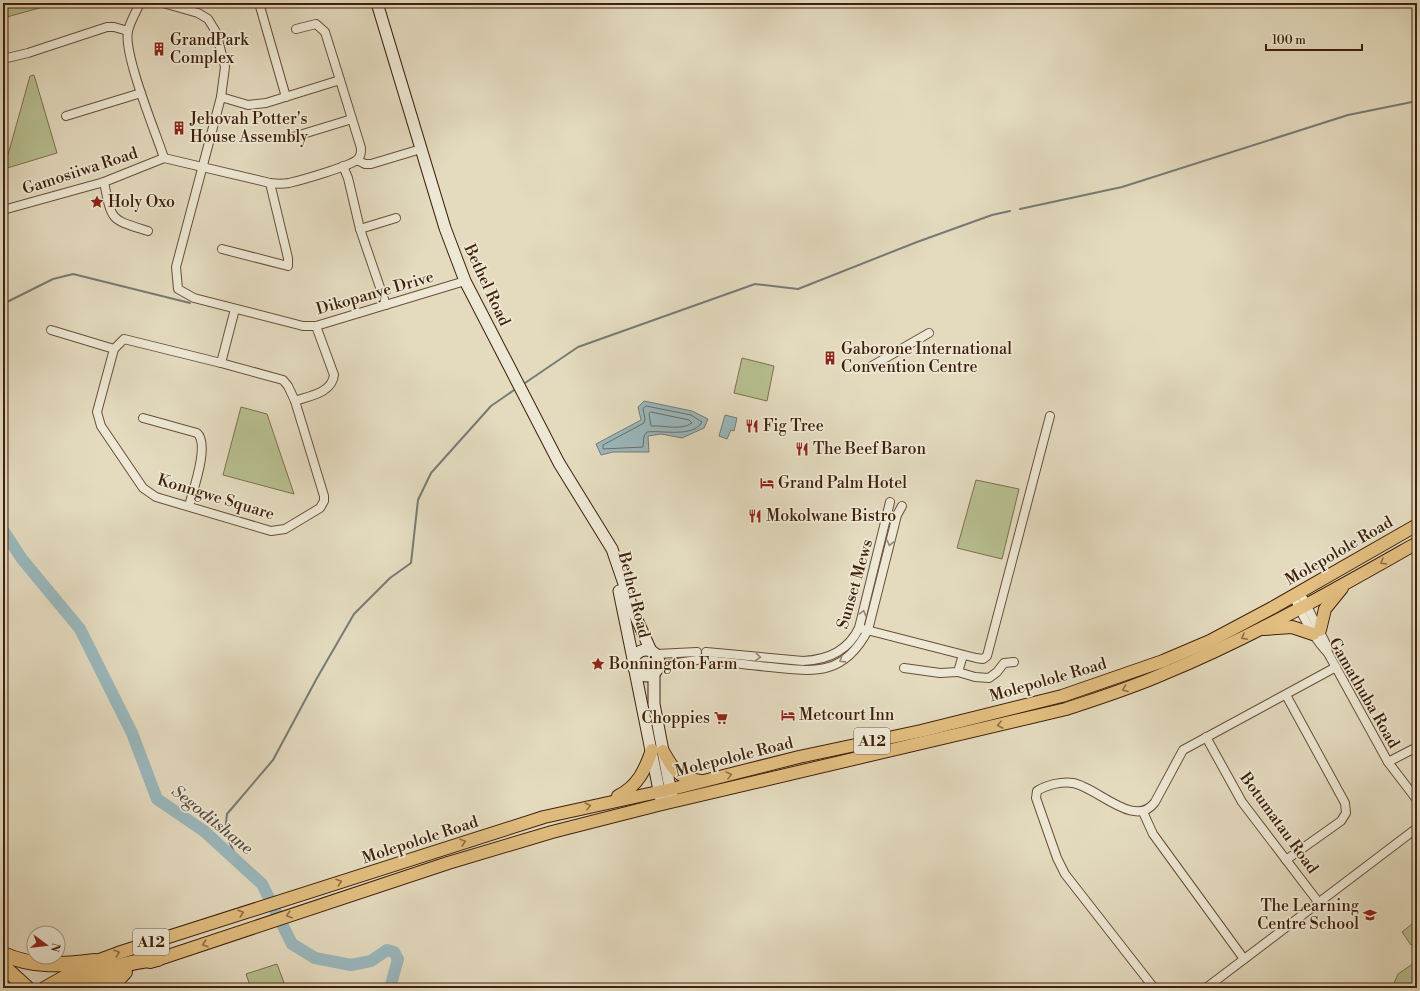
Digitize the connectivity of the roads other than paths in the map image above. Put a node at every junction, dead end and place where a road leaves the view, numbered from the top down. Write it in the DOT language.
graph roads {
  1 [pos="140,3"];
  2 [pos="163,3"];
  3 [pos="258,3"];
  4 [pos="377,3"];
  5 [pos="190,7"];
  6 [pos="296,29"];
  7 [pos="128,30"];
  8 [pos="3,59"];
  9 [pos="340,80"];
  10 [pos="141,92"];
  11 [pos="221,97"];
  12 [pos="286,97"];
  13 [pos="66,116"];
  14 [pos="352,119"];
  15 [pos="293,137"];
  16 [pos="421,148"];
  17 [pos="164,158"];
  18 [pos="357,160"];
  19 [pos="202,166"];
  20 [pos="343,166"];
  21 [pos="104,182"];
  22 [pos="270,183"];
  23 [pos="3,210"];
  24 [pos="396,218"];
  25 [pos="360,229"];
  26 [pos="148,230"];
  27 [pos="222,249"];
  28 [pos="465,281"];
  29 [pos="386,305"];
  30 [pos="235,309"];
  31 [pos="316,326"];
  32 [pos="51,330"];
  33 [pos="929,333"];
  34 [pos="114,349"];
  35 [pos="221,363"];
  36 [pos="870,367"];
  37 [pos="295,401"];
  38 [pos="1050,416"];
  39 [pos="143,418"];
  40 [pos="890,502"];
  41 [pos="188,506"];
  42 [pos="902,506"];
  43 [pos="1417,525"];
  44 [pos="606,538"];
  45 [pos="1417,543"];
  46 [pos="1345,584"];
  47 [pos="1296,594"];
  48 [pos="1303,606"];
  49 [pos="859,628"];
  50 [pos="1260,629"];
  51 [pos="868,630"];
  52 [pos="1317,632"];
  53 [pos="654,652"];
  54 [pos="963,655"];
  55 [pos="633,659"];
  56 [pos="1014,662"];
  57 [pos="1336,667"];
  58 [pos="904,668"];
  59 [pos="656,669"];
  60 [pos="635,671"];
  61 [pos="958,672"];
  62 [pos="1286,695"];
  63 [pos="648,705"];
  64 [pos="1206,737"];
  65 [pos="657,745"];
  66 [pos="1417,747"];
  67 [pos="1388,762"];
  68 [pos="703,782"];
  69 [pos="665,790"];
  70 [pos="1417,800"];
  71 [pos="604,803"];
  72 [pos="667,803"];
  73 [pos="1143,812"];
  74 [pos="1417,828"];
  75 [pos="1286,860"];
  76 [pos="1319,903"];
  77 [pos="3,954"];
  78 [pos="158,959"];
  79 [pos="1244,959"];
  80 [pos="95,961"];
  81 [pos="3,966"];
  82 [pos="126,972"];
  83 [pos="27,988"];
  84 [pos="44,988"];
  85 [pos="68,988"];
  86 [pos="87,988"];
  87 [pos="110,988"];
  88 [pos="1154,988"];
  89 [pos="1206,988"];
  1 -- 7 [label="street"];
  2 -- 5 [label="street"];
  3 -- 12 [label="street"];
  4 -- 16 [label="street, Bethel Road"];
  5 -- 11 [label="street"];
  6 -- 9 [label="street"];
  7 -- 8 [label="street"];
  7 -- 10 [label="street"];
  9 -- 12 [label="street"];
  9 -- 14 [label="street"];
  10 -- 13 [label="street"];
  10 -- 17 [label="street"];
  11 -- 12 [label="street"];
  11 -- 19 [label="street"];
  14 -- 15 [label="street"];
  14 -- 18 [label="street"];
  16 -- 18 [label="street"];
  16 -- 28 [label="street, Bethel Road"];
  17 -- 19 [label="street"];
  17 -- 21 [label="street, Gamosiiwa Road"];
  18 -- 20 [label="street"];
  19 -- 22 [label="street"];
  19 -- 30 [label="street, Dikopanye Drive"];
  20 -- 22 [label="street"];
  20 -- 25 [label="street"];
  21 -- 23 [label="street, Gamosiiwa Road"];
  21 -- 26 [label="street"];
  22 -- 27 [label="street"];
  24 -- 25 [label="street"];
  25 -- 29 [label="street"];
  28 -- 29 [label="street, Dikopanye Drive"];
  28 -- 44 [label="street, Bethel Road"];
  29 -- 31 [label="street, Dikopanye Drive"];
  30 -- 31 [label="street, Dikopanye Drive"];
  30 -- 35 [label="street"];
  31 -- 37 [label="street"];
  32 -- 34 [label="street"];
  33 -- 36 [label="street"];
  34 -- 35 [label="street"];
  34 -- 41 [label="street, Konngwe Square"];
  35 -- 37 [label="street, Konngwe Square"];
  37 -- 41 [label="street, Konngwe Square"];
  38 -- 54 [label="street"];
  39 -- 41 [label="street"];
  49 -- 40 [label="street, Sunset Mews, one-way"];
  42 -- 51 [label="street, one-way"];
  43 -- 47 [label="main road, Molepolole Road / A12"];
  44 -- 53 [label="street, Bethel Road"];
  44 -- 55 [label="street, Bethel Road"];
  45 -- 46 [label="main road, Molepolole Road / A12, one-way"];
  46 -- 48 [label="main road, Molepolole Road / A12"];
  46 -- 52 [label="main road"];
  47 -- 48 [label="street, Gamathuba Road"];
  68 -- 47 [label="main road, Molepolole Road / A12, one-way"];
  48 -- 50 [label="main road, Molepolole Road / A12"];
  48 -- 52 [label="street, Gamathuba Road"];
  49 -- 51 [label="street"];
  51 -- 49 [label="street, Sunset Mews, one-way"];
  50 -- 52 [label="main road"];
  50 -- 72 [label="main road, Molepolole Road / A12, one-way"];
  51 -- 54 [label="street"];
  52 -- 57 [label="street, Gamathuba Road"];
  53 -- 55 [label="street"];
  53 -- 59 [label="street"];
  53 -- 59 [label="street"];
  54 -- 61 [label="street"];
  55 -- 60 [label="street"];
  56 -- 61 [label="street"];
  57 -- 62 [label="street"];
  57 -- 67 [label="street, Gamathuba Road"];
  58 -- 61 [label="street"];
  59 -- 60 [label="street"];
  59 -- 63 [label="street"];
  60 -- 63 [label="street"];
  62 -- 64 [label="street"];
  62 -- 75 [label="street"];
  63 -- 65 [label="street"];
  64 -- 73 [label="street"];
  64 -- 75 [label="street, Botumatau Road"];
  65 -- 68 [label="main road"];
  65 -- 69 [label="street"];
  65 -- 71 [label="main road"];
  66 -- 67 [label="street"];
  67 -- 70 [label="street, Gamathuba Road"];
  68 -- 69 [label="main road, Molepolole Road / A12"];
  69 -- 71 [label="main road, Molepolole Road / A12"];
  69 -- 72 [label="street"];
  80 -- 71 [label="main road, Molepolole Road / A12, one-way"];
  72 -- 78 [label="main road, Molepolole Road / A12, one-way"];
  73 -- 79 [label="street"];
  73 -- 88 [label="street"];
  74 -- 76 [label="street"];
  75 -- 76 [label="street, Botumatau Road"];
  76 -- 79 [label="street"];
  77 -- 80 [label="highway"];
  78 -- 82 [label="main road, Molepolole Road / A12"];
  78 -- 85 [label="highway"];
  79 -- 89 [label="street"];
  80 -- 84 [label="main road, Molepolole Road / A12"];
  81 -- 83 [label="highway"];
  82 -- 86 [label="main road, Molepolole Road / A12"];
  82 -- 87 [label="highway"];
}
